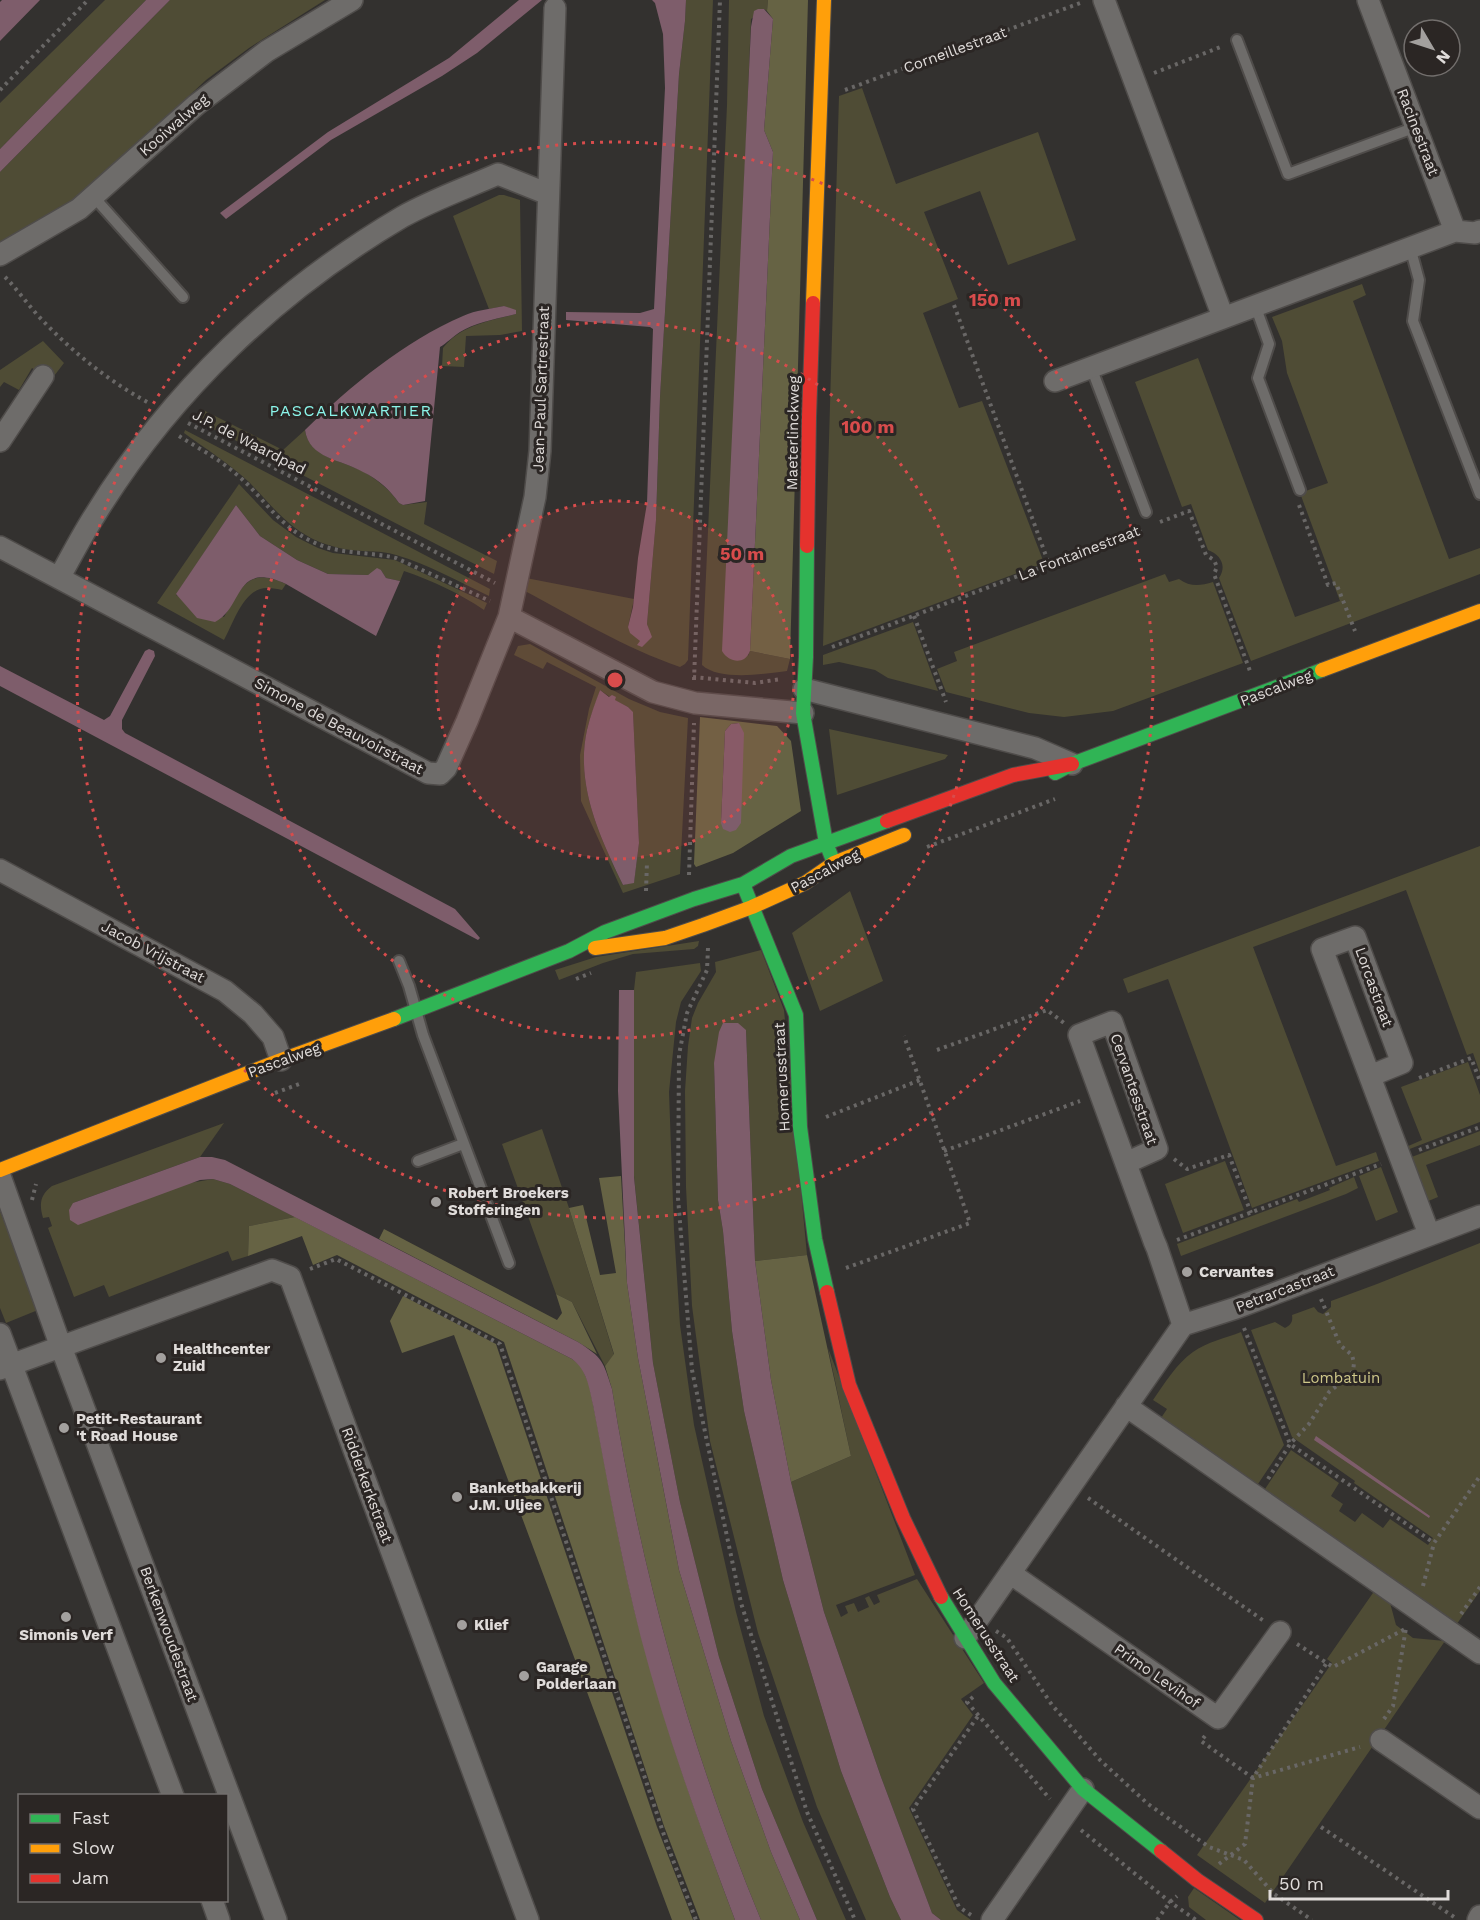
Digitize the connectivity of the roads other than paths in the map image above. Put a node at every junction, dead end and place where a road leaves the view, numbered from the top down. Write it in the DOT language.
graph roads {
  1 [pos="352,0"];
  2 [pos="824,0"];
  3 [pos="1104,0"];
  4 [pos="1368,0"];
  5 [pos="555,8"];
  6 [pos="1237,40"];
  7 [pos="1416,128"];
  8 [pos="548,194"];
  9 [pos="93,196"];
  10 [pos="1455,231"];
  11 [pos="1480,231"];
  12 [pos="1410,247"];
  13 [pos="0,255"];
  14 [pos="183,297"];
  15 [pos="1256,305"];
  16 [pos="1223,317"];
  17 [pos="1091,367"];
  18 [pos="43,376"];
  19 [pos="1054,381"];
  20 [pos="0,441"];
  21 [pos="1300,490"];
  22 [pos="1480,494"];
  23 [pos="1146,512"];
  24 [pos="0,547"];
  25 [pos="59,578"];
  26 [pos="1480,611"];
  27 [pos="509,617"];
  28 [pos="804,689"];
  29 [pos="803,713"];
  30 [pos="1072,764"];
  31 [pos="1032,786"];
  32 [pos="914,832"];
  33 [pos="826,843"];
  34 [pos="834,862"];
  35 [pos="0,870"];
  36 [pos="743,884"];
  37 [pos="752,907"];
  38 [pos="569,951"];
  39 [pos="399,961"];
  40 [pos="416,1011"];
  41 [pos="281,1060"];
  42 [pos="1370,1076"];
  43 [pos="463,1144"];
  44 [pos="418,1161"];
  45 [pos="1126,1163"];
  46 [pos="0,1170"];
  47 [pos="0,1176"];
  48 [pos="1480,1216"];
  49 [pos="1429,1234"];
  50 [pos="508,1263"];
  51 [pos="1183,1325"];
  52 [pos="0,1334"];
  53 [pos="62,1347"];
  54 [pos="6,1367"];
  55 [pos="1126,1406"];
  56 [pos="1010,1573"];
  57 [pos="1280,1632"];
  58 [pos="965,1638"];
  59 [pos="1480,1653"];
  60 [pos="1375,1737"];
  61 [pos="1083,1789"];
  62 [pos="172,1794"];
  63 [pos="1480,1808"];
  64 [pos="213,1902"];
  65 [pos="219,1920"];
  66 [pos="276,1920"];
  67 [pos="528,1920"];
  68 [pos="992,1920"];
  69 [pos="1256,1920"];
  1 -- 9 [label="street, Kooiwalweg"];
  2 -- 28 [label="street, Maeterlinckweg"];
  3 -- 16 [label="street"];
  4 -- 7 [label="street, Racinestraat"];
  5 -- 8 [label="street, Jean-Paul Sartrestraat"];
  6 -- 7 [label="lane"];
  7 -- 10 [label="street, Racinestraat"];
  8 -- 25 [label="street"];
  8 -- 27 [label="street, Jean-Paul Sartrestraat"];
  9 -- 13 [label="street, Kooiwalweg"];
  9 -- 14 [label="lane"];
  10 -- 11 [label="street"];
  10 -- 12 [label="street"];
  12 -- 15 [label="street"];
  12 -- 22 [label="lane"];
  15 -- 16 [label="street"];
  15 -- 21 [label="lane"];
  16 -- 17 [label="street"];
  17 -- 19 [label="street"];
  17 -- 23 [label="lane, La Fontainestraat"];
  18 -- 20 [label="street"];
  24 -- 25 [label="street, Simone de Beauvoirstraat"];
  25 -- 27 [label="street, Simone de Beauvoirstraat"];
  26 -- 30 [label="street, Pascalweg"];
  27 -- 29 [label="street"];
  28 -- 29 [label="street, Maeterlinckweg"];
  28 -- 30 [label="street"];
  29 -- 33 [label="street, Maeterlinckweg"];
  30 -- 31 [label="street, Pascalweg"];
  30 -- 33 [label="street, Pascalweg"];
  32 -- 34 [label="street, Pascalweg"];
  33 -- 34 [label="street, Maeterlinckweg"];
  33 -- 36 [label="street, Pascalweg"];
  34 -- 37 [label="street, Pascalweg"];
  35 -- 41 [label="street, Jacob Vrijstraat"];
  36 -- 37 [label="street, Homerusstraat"];
  36 -- 38 [label="street, Pascalweg"];
  37 -- 38 [label="street, Pascalweg"];
  37 -- 58 [label="street, Homerusstraat"];
  38 -- 40 [label="street, Pascalweg"];
  39 -- 40 [label="lane"];
  40 -- 41 [label="street, Pascalweg"];
  40 -- 43 [label="lane"];
  41 -- 46 [label="street, Pascalweg"];
  42 -- 42 [label="street, Lorcastraat"];
  42 -- 49 [label="street, Lorcastraat"];
  43 -- 44 [label="lane"];
  43 -- 50 [label="lane"];
  45 -- 45 [label="street, Cervantesstraat"];
  45 -- 51 [label="street"];
  47 -- 53 [label="street, Berkenwoudestraat"];
  48 -- 49 [label="street, Petrarcastraat"];
  49 -- 51 [label="street, Petrarcastraat"];
  51 -- 55 [label="street"];
  52 -- 54 [label="street"];
  53 -- 54 [label="street"];
  53 -- 66 [label="street, Berkenwoudestraat"];
  53 -- 67 [label="street, Ridderkerkstraat"];
  54 -- 62 [label="street"];
  55 -- 56 [label="street"];
  55 -- 59 [label="street"];
  56 -- 57 [label="street, Primo Levihof"];
  56 -- 58 [label="street"];
  58 -- 61 [label="street, Homerusstraat"];
  60 -- 63 [label="street"];
  61 -- 68 [label="street"];
  61 -- 69 [label="street, Homerusstraat"];
  64 -- 65 [label="street"];
}
